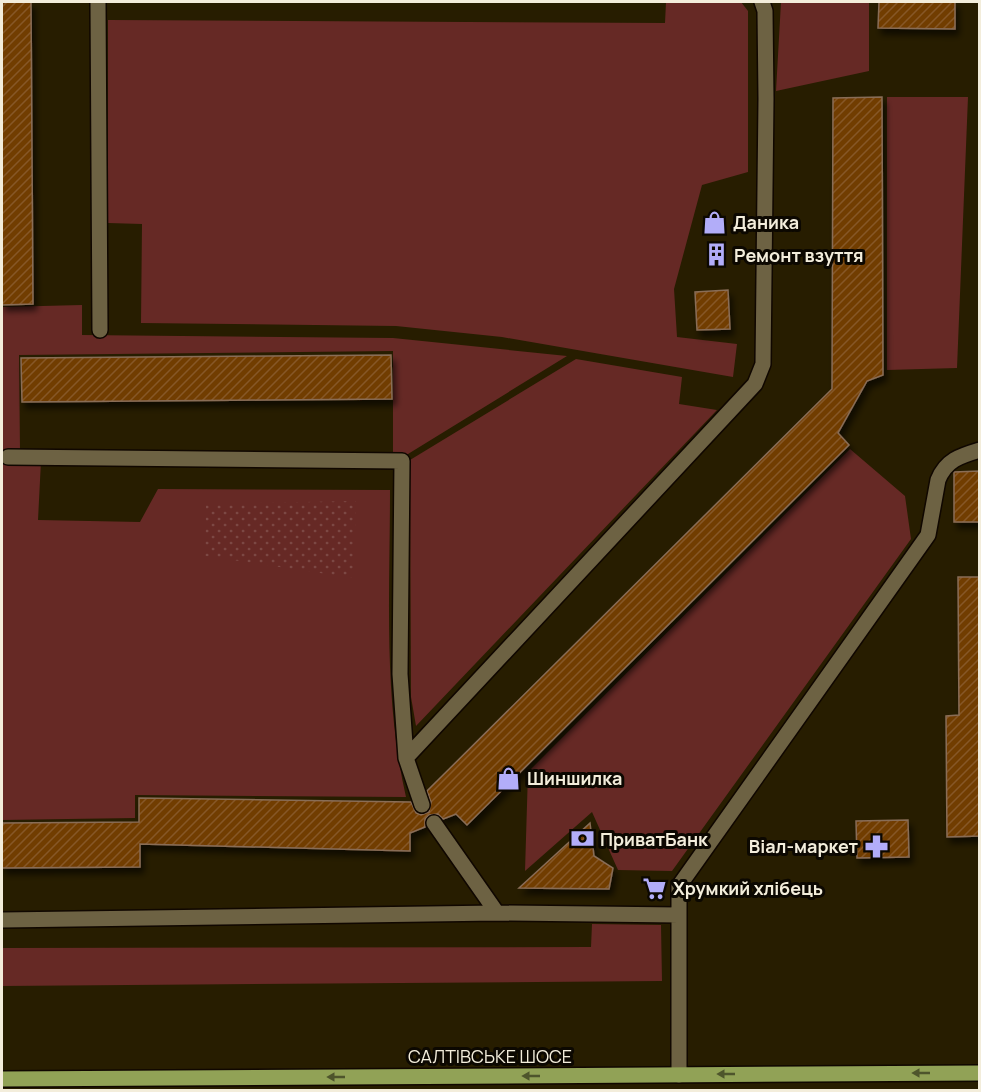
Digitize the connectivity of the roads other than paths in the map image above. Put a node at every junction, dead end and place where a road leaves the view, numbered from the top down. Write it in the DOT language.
graph roads {
  1 [pos="98,2"];
  2 [pos="762,2"];
  3 [pos="100,330"];
  4 [pos="980,450"];
  5 [pos="8,457"];
  6 [pos="406,758"];
  7 [pos="422,805"];
  8 [pos="434,823"];
  9 [pos="497,913"];
  10 [pos="679,915"];
  11 [pos="2,920"];
  12 [pos="980,1073"];
  13 [pos="679,1075"];
  14 [pos="2,1079"];
  1 -- 3 [label="lane"];
  2 -- 6 [label="lane"];
  4 -- 10 [label="lane"];
  5 -- 6 [label="lane"];
  6 -- 7 [label="lane"];
  8 -- 9 [label="lane"];
  9 -- 10 [label="lane"];
  9 -- 11 [label="lane"];
  10 -- 13 [label="lane"];
  12 -- 13 [label="main road, САЛТІВСЬКЕ ШОСЕ, one-way"];
  13 -- 14 [label="main road, САЛТІВСЬКЕ ШОСЕ, one-way"];
}
